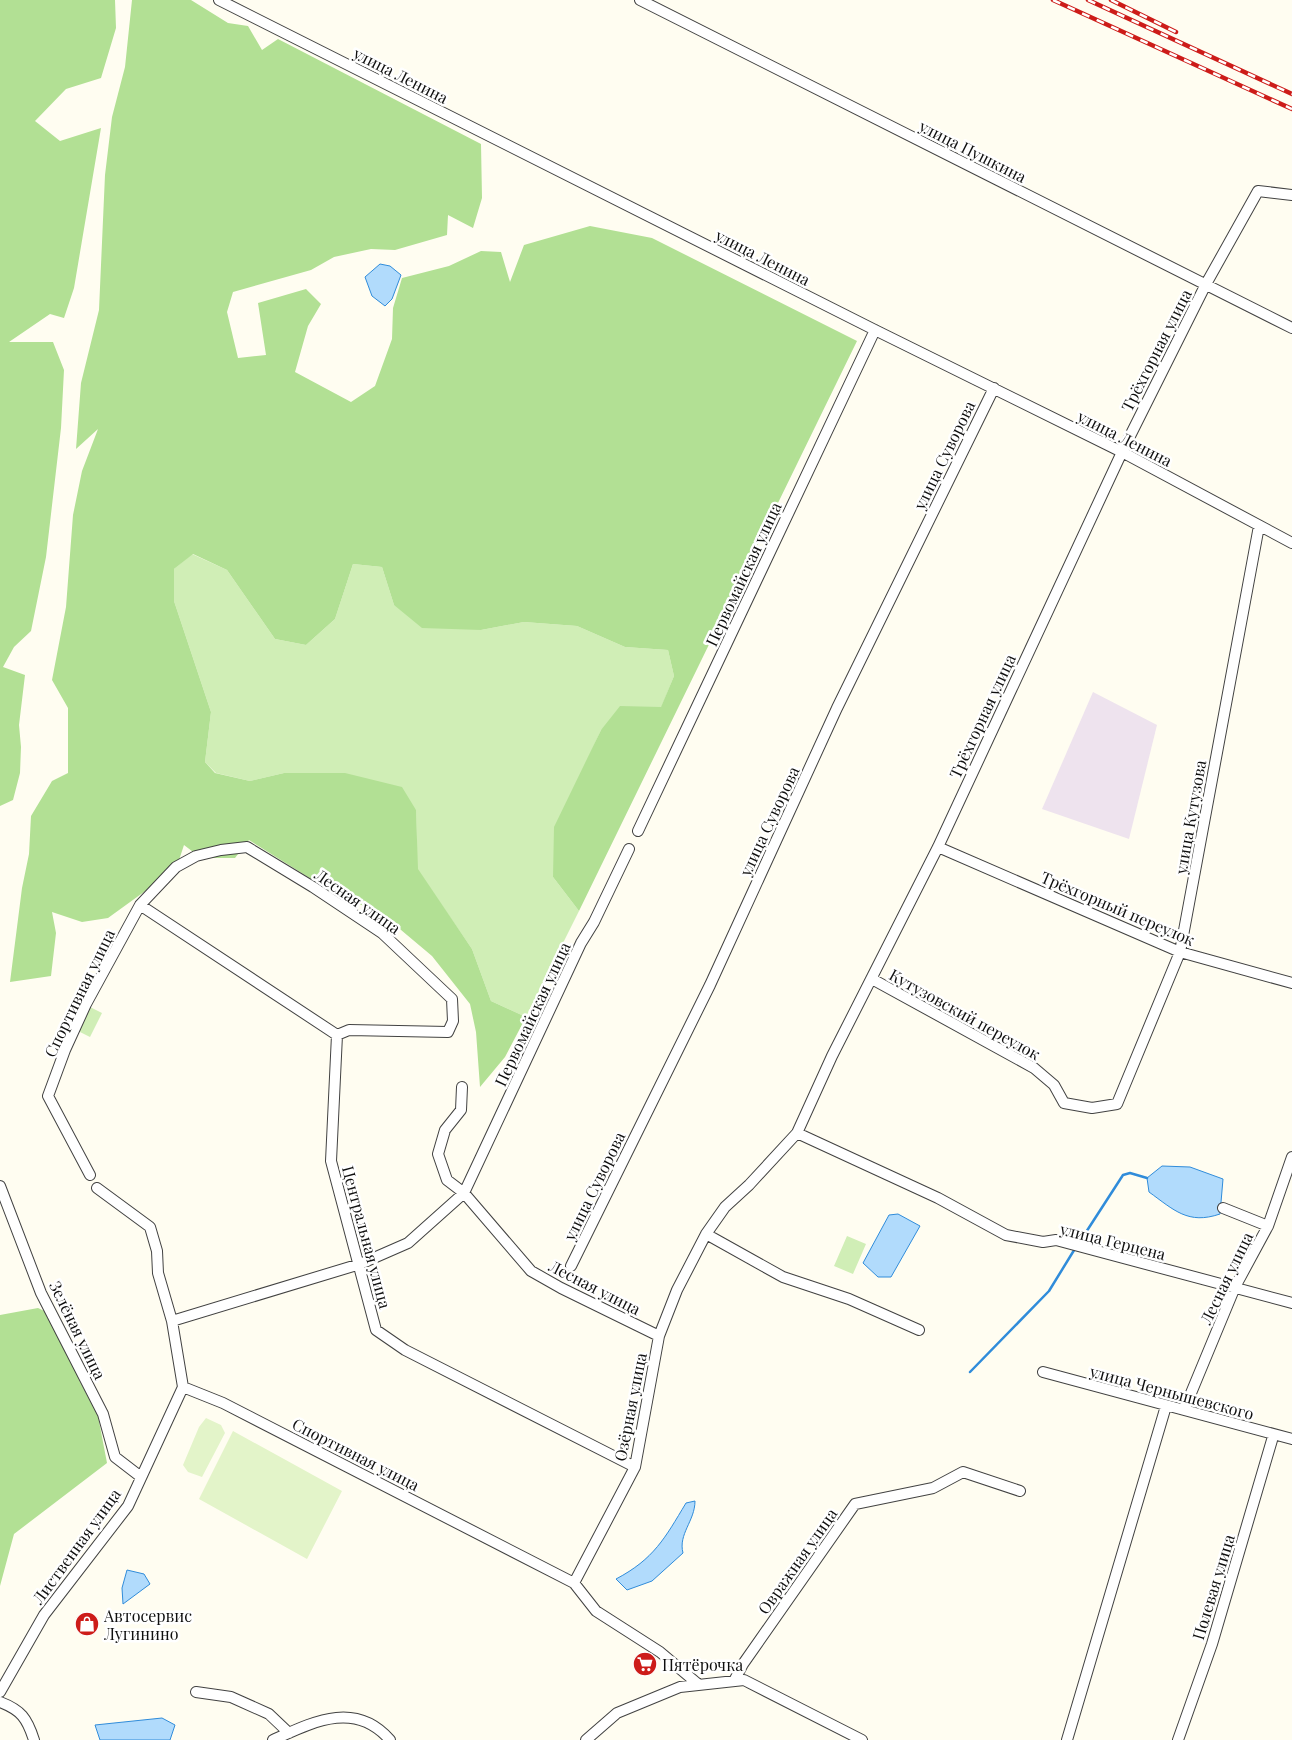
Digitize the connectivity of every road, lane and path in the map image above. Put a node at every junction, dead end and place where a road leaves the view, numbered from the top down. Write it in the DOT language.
graph roads {
  1 [pos="219,0"];
  2 [pos="640,0"];
  3 [pos="1292,195"];
  4 [pos="1206,284"];
  5 [pos="1292,328"];
  6 [pos="875,330"];
  7 [pos="994,388"];
  8 [pos="1122,452"];
  9 [pos="1259,526"];
  10 [pos="1292,543"];
  11 [pos="638,831"];
  12 [pos="938,847"];
  13 [pos="629,849"];
  14 [pos="140,905"];
  15 [pos="1180,952"];
  16 [pos="872,979"];
  17 [pos="1292,983"];
  18 [pos="337,1035"];
  19 [pos="462,1087"];
  20 [pos="1117,1104"];
  21 [pos="797,1133"];
  22 [pos="1292,1157"];
  23 [pos="90,1175"];
  24 [pos="0,1186"];
  25 [pos="97,1188"];
  26 [pos="464,1194"];
  27 [pos="1223,1208"];
  28 [pos="1268,1226"];
  29 [pos="706,1234"];
  30 [pos="360,1264"];
  31 [pos="571,1266"];
  32 [pos="1235,1287"];
  33 [pos="1292,1303"];
  34 [pos="172,1322"];
  35 [pos="919,1330"];
  36 [pos="659,1336"];
  37 [pos="1043,1372"];
  38 [pos="183,1386"];
  39 [pos="1166,1406"];
  40 [pos="1184,1410"];
  41 [pos="1272,1440"];
  42 [pos="1292,1440"];
  43 [pos="635,1466"];
  44 [pos="141,1477"];
  45 [pos="1020,1492"];
  46 [pos="574,1583"];
  47 [pos="734,1681"];
  48 [pos="698,1684"];
  49 [pos="0,1692"];
  50 [pos="196,1692"];
  51 [pos="0,1702"];
  52 [pos="289,1733"];
  53 [pos="34,1740"];
  54 [pos="272,1740"];
  55 [pos="390,1740"];
  56 [pos="586,1740"];
  57 [pos="862,1740"];
  58 [pos="1067,1740"];
  59 [pos="1178,1740"];
  1 -- 6 [label="street, улица Ленина"];
  2 -- 4 [label="street, улица Пушкина"];
  3 -- 4 [label="street, Трёхгорная улица"];
  4 -- 5 [label="street, улица Пушкина"];
  4 -- 8 [label="street, Трёхгорная улица"];
  6 -- 7 [label="street, улица Ленина"];
  6 -- 11 [label="street, Первомайская улица"];
  7 -- 8 [label="street, улица Ленина"];
  7 -- 31 [label="street, улица Суворова"];
  8 -- 9 [label="street, улица Ленина"];
  8 -- 12 [label="street, Трёхгорная улица"];
  9 -- 10 [label="street, улица Ленина"];
  9 -- 15 [label="street, улица Кутузова"];
  12 -- 15 [label="street, Трёхгорный переулок"];
  12 -- 16 [label="street, Трёхгорная улица"];
  13 -- 26 [label="street, Первомайская улица"];
  14 -- 18 [label="street"];
  14 -- 18 [label="street, Лесная улица"];
  14 -- 23 [label="street, Спортивная улица"];
  15 -- 17 [label="street, Трёхгорный переулок"];
  15 -- 20 [label="street, улица Кутузова"];
  16 -- 20 [label="street, Кутузовский переулок"];
  16 -- 21 [label="street, Трёхгорная улица"];
  18 -- 30 [label="street, Центральная улица"];
  19 -- 26 [label="street, Лесная улица"];
  21 -- 29 [label="street, Трёхгорная улица"];
  21 -- 32 [label="street, улица Герцена"];
  22 -- 28 [label="street, Лесная улица"];
  24 -- 44 [label="street, Зелёная улица"];
  25 -- 34 [label="street"];
  26 -- 30 [label="street"];
  26 -- 36 [label="street, Лесная улица"];
  27 -- 28 [label="street"];
  28 -- 32 [label="street, Лесная улица"];
  29 -- 35 [label="street"];
  29 -- 36 [label="street, Озёрная улица"];
  30 -- 34 [label="street"];
  30 -- 43 [label="street, Центральная улица"];
  32 -- 33 [label="street, улица Герцена"];
  32 -- 40 [label="street, Лесная улица"];
  34 -- 38 [label="street"];
  36 -- 43 [label="street, Озёрная улица"];
  37 -- 39 [label="street, улица Чернышевского"];
  38 -- 44 [label="street, Лиственная улица"];
  38 -- 46 [label="street, Спортивная улица"];
  39 -- 40 [label="street, улица Чернышевского"];
  39 -- 58 [label="street"];
  40 -- 42 [label="street, улица Чернышевского"];
  41 -- 59 [label="street, Полевая улица"];
  43 -- 46 [label="street, Озёрная улица"];
  44 -- 49 [label="street, Лиственная улица"];
  45 -- 47 [label="street, Овражная улица"];
  46 -- 48 [label="street, Спортивная улица"];
  47 -- 48 [label="street"];
  47 -- 57 [label="street"];
  48 -- 56 [label="street"];
  50 -- 52 [label="street"];
  51 -- 53 [label="street"];
  52 -- 54 [label="street"];
  52 -- 55 [label="street"];
}
